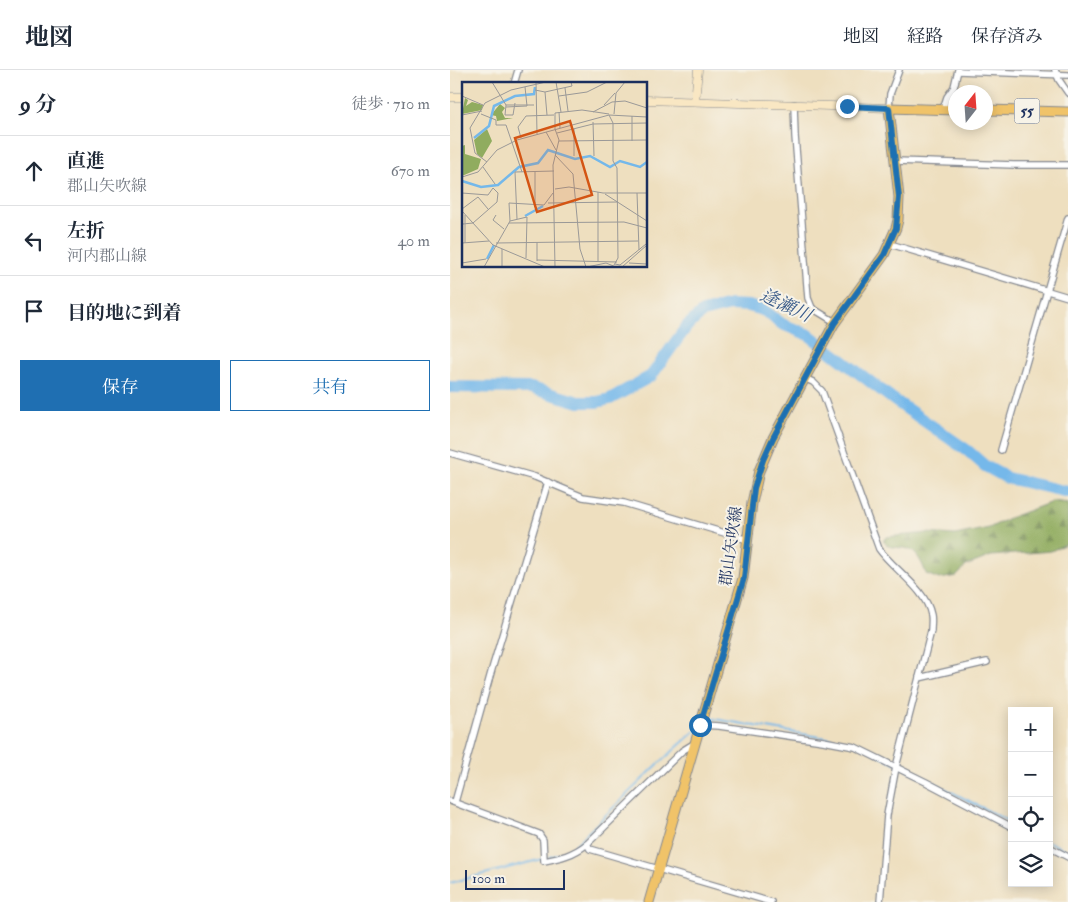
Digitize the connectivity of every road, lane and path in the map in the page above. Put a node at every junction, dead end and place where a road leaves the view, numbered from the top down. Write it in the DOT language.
graph roads {
  1 [pos="698,70"];
  2 [pos="899,70"];
  3 [pos="958,71"];
  4 [pos="1056,72"];
  5 [pos="1068,75"];
  6 [pos="1068,93"];
  7 [pos="648,100"];
  8 [pos="695,102"];
  9 [pos="794,104"];
  10 [pos="889,108"];
  11 [pos="944,110"];
  12 [pos="948,110"];
  13 [pos="993,110"];
  14 [pos="1068,112"];
  15 [pos="896,160"];
  16 [pos="1068,165"];
  17 [pos="1068,218"];
  18 [pos="890,244"];
  19 [pos="1047,291"];
  20 [pos="1068,297"];
  21 [pos="834,323"];
  22 [pos="804,378"];
  23 [pos="1001,450"];
  24 [pos="450,453"];
  25 [pos="548,482"];
  26 [pos="748,540"];
  27 [pos="987,662"];
  28 [pos="919,678"];
  29 [pos="700,725"];
  30 [pos="695,743"];
  31 [pos="896,767"];
  32 [pos="453,802"];
  33 [pos="1008,825"];
  34 [pos="586,844"];
  35 [pos="1053,849"];
  36 [pos="1068,856"];
  37 [pos="659,869"];
  38 [pos="649,902"];
  39 [pos="772,902"];
  40 [pos="880,902"];
  1 -- 8 [label="main road"];
  2 -- 10 [label="street"];
  3 -- 4 [label="street"];
  3 -- 11 [label="street"];
  4 -- 5 [label="street"];
  4 -- 6 [label="street"];
  7 -- 8 [label="main road"];
  8 -- 9 [label="main road"];
  9 -- 10 [label="main road"];
  9 -- 21 [label="street"];
  10 -- 11 [label="main road"];
  10 -- 15 [label="main road, 郡山矢吹線"];
  11 -- 12 [label="main road"];
  13 -- 14 [label="main road, 55"];
  15 -- 16 [label="street"];
  15 -- 18 [label="main road, 郡山矢吹線"];
  17 -- 19 [label="street"];
  18 -- 19 [label="street"];
  18 -- 21 [label="main road, 郡山矢吹線"];
  19 -- 20 [label="street"];
  19 -- 23 [label="street"];
  21 -- 22 [label="main road, 郡山矢吹線"];
  22 -- 26 [label="main road, 郡山矢吹線"];
  22 -- 28 [label="street"];
  24 -- 25 [label="street"];
  25 -- 26 [label="street"];
  25 -- 32 [label="street"];
  26 -- 29 [label="main road, 郡山矢吹線"];
  27 -- 28 [label="street"];
  28 -- 31 [label="street"];
  29 -- 30 [label="main road, 郡山矢吹線"];
  29 -- 31 [label="street"];
  30 -- 34 [label="street"];
  30 -- 37 [label="main road, 郡山矢吹線"];
  31 -- 33 [label="street"];
  31 -- 40 [label="street"];
  32 -- 34 [label="street"];
  34 -- 37 [label="street"];
  35 -- 36 [label="street"];
  37 -- 38 [label="main road, 郡山矢吹線"];
  37 -- 39 [label="street"];
}
